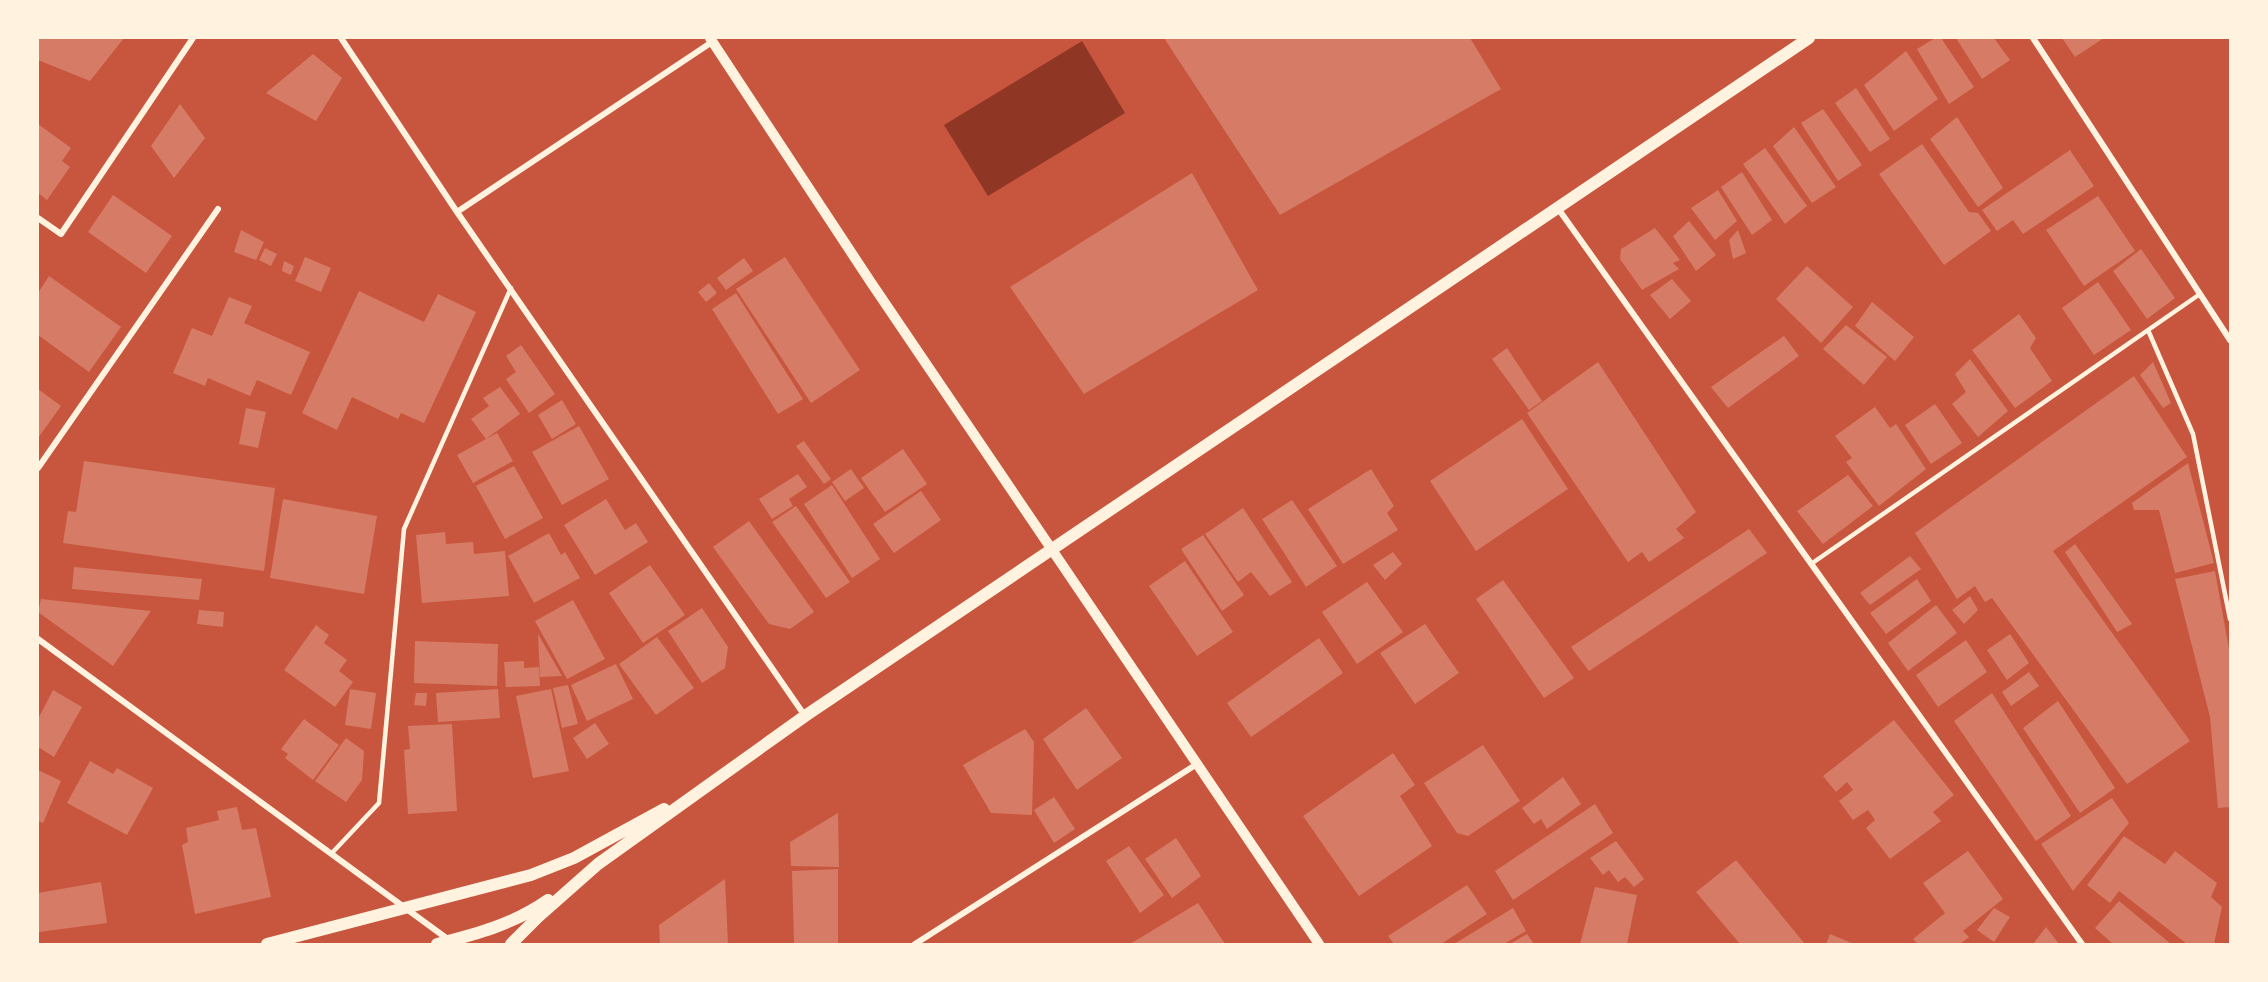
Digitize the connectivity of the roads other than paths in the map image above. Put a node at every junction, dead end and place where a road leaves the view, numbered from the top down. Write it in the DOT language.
graph roads {
  1 [pos="193,38"];
  2 [pos="341,38"];
  3 [pos="1809,38"];
  4 [pos="2033,38"];
  5 [pos="711,40"];
  6 [pos="1557,206"];
  7 [pos="218,209"];
  8 [pos="457,212"];
  9 [pos="38,219"];
  10 [pos="511,288"];
  11 [pos="2200,294"];
  12 [pos="2148,330"];
  13 [pos="2230,340"];
  14 [pos="38,468"];
  15 [pos="1051,548"];
  16 [pos="1811,564"];
  17 [pos="2230,618"];
  18 [pos="38,639"];
  19 [pos="805,716"];
  20 [pos="1197,764"];
  21 [pos="719,777"];
  22 [pos="331,854"];
  23 [pos="598,864"];
  24 [pos="408,908"];
  25 [pos="452,943"];
  26 [pos="267,945"];
  27 [pos="437,945"];
  28 [pos="511,945"];
  29 [pos="915,945"];
  30 [pos="1319,945"];
  31 [pos="2082,945"];
  1 -- 9 [label="street"];
  2 -- 8 [label="street"];
  3 -- 6 [label="main road"];
  4 -- 11 [label="street"];
  5 -- 8 [label="street"];
  5 -- 15 [label="street"];
  6 -- 15 [label="main road"];
  6 -- 16 [label="street"];
  7 -- 14 [label="street"];
  8 -- 10 [label="street"];
  10 -- 19 [label="street"];
  10 -- 22 [label="lane"];
  11 -- 12 [label="lane"];
  11 -- 13 [label="street"];
  12 -- 16 [label="lane"];
  12 -- 17 [label="lane"];
  15 -- 19 [label="main road"];
  15 -- 20 [label="street"];
  16 -- 31 [label="street"];
  18 -- 22 [label="street"];
  19 -- 21 [label="main road"];
  20 -- 29 [label="street"];
  20 -- 30 [label="street"];
  21 -- 23 [label="main road"];
  21 -- 24 [label="main road"];
  22 -- 24 [label="street"];
  23 -- 25 [label="main road"];
  23 -- 28 [label="main road"];
  24 -- 25 [label="street"];
  24 -- 26 [label="main road"];
  25 -- 27 [label="main road"];
}
